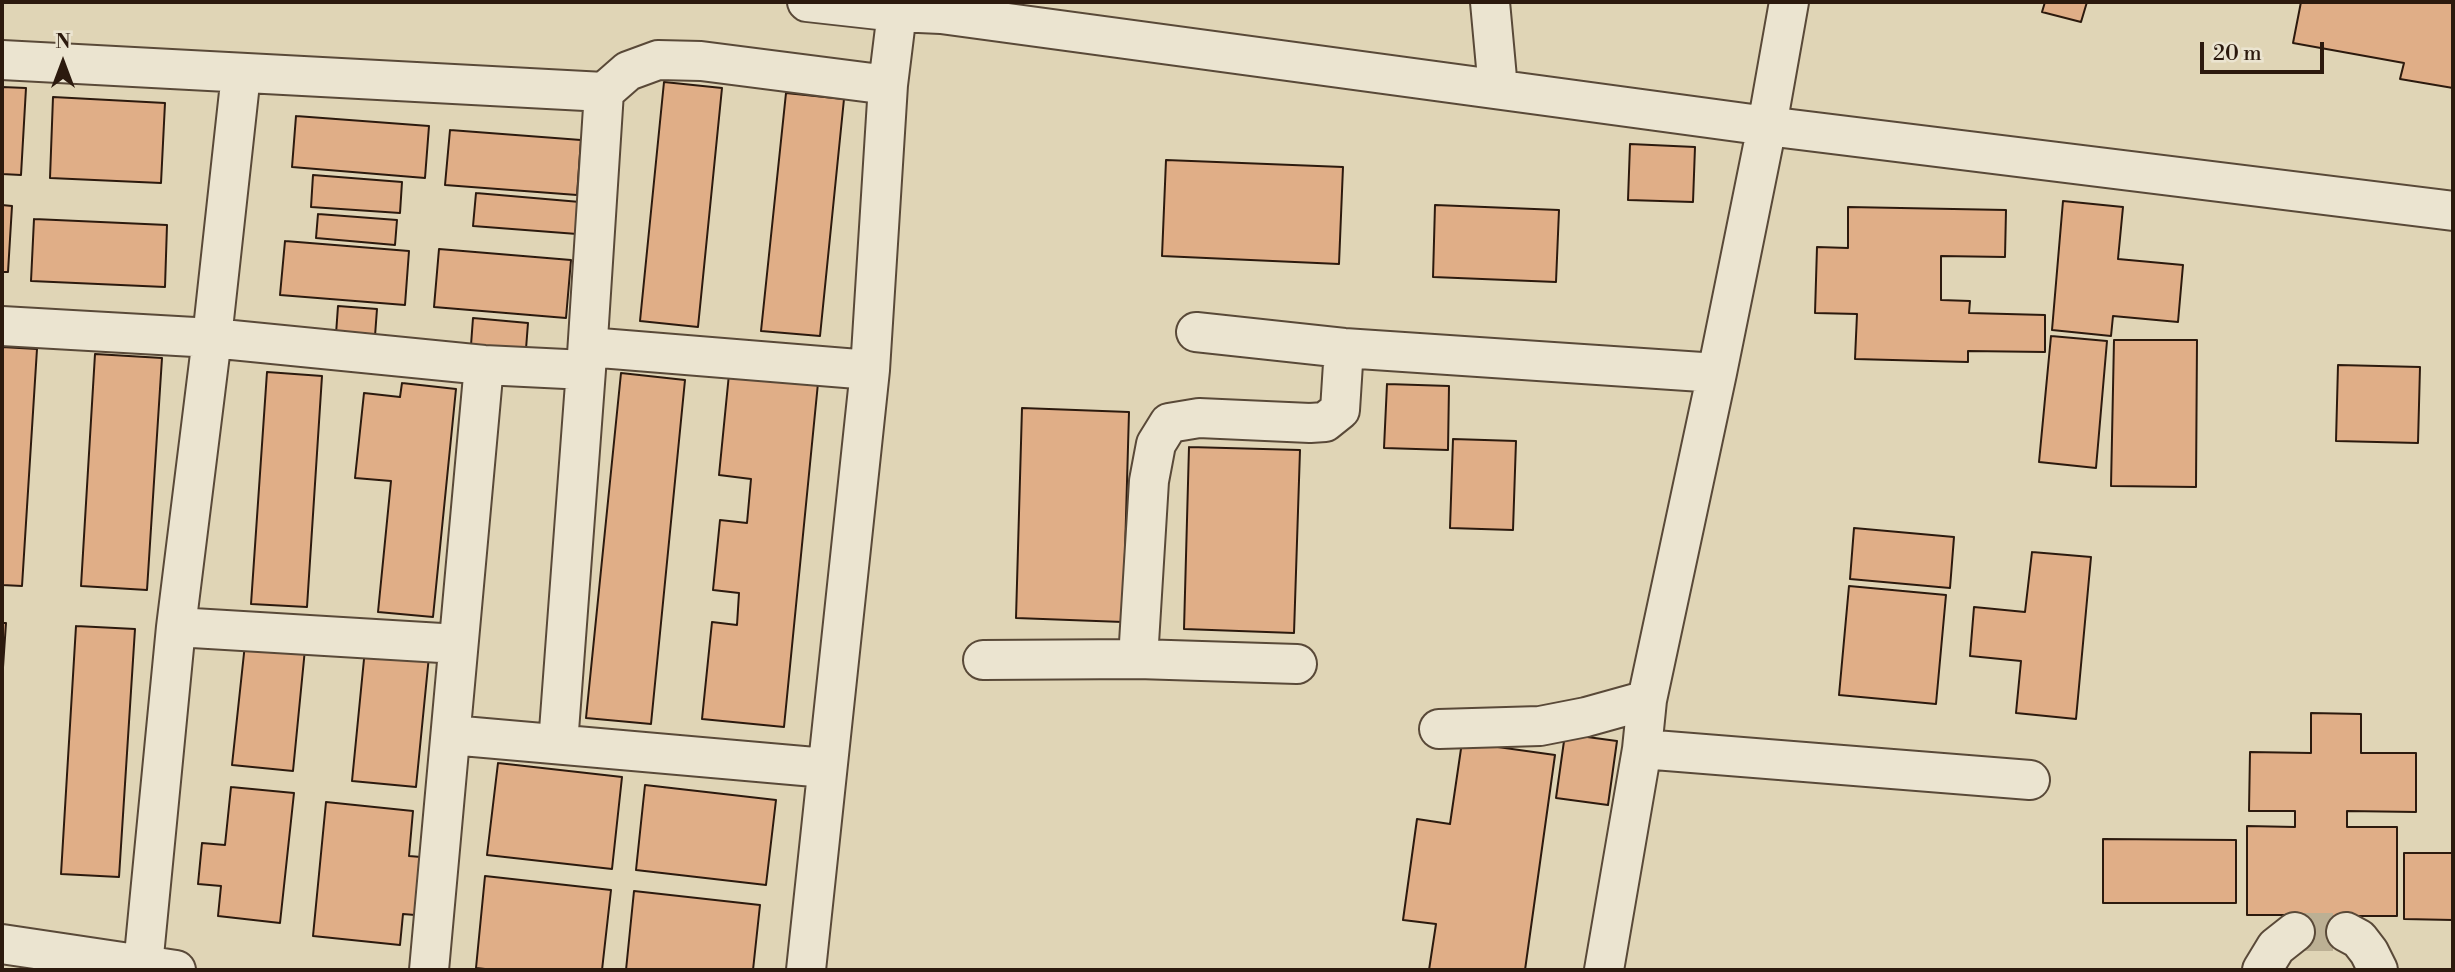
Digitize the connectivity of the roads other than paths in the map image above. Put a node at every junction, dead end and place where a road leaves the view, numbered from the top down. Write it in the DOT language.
graph roads {
  1 [pos="807,2"];
  2 [pos="1490,2"];
  3 [pos="1789,2"];
  4 [pos="942,8"];
  5 [pos="897,12"];
  6 [pos="2,60"];
  7 [pos="241,74"];
  8 [pos="888,85"];
  9 [pos="1498,89"];
  10 [pos="604,92"];
  11 [pos="1767,126"];
  12 [pos="2453,211"];
  13 [pos="2,326"];
  14 [pos="1196,332"];
  15 [pos="212,338"];
  16 [pos="1344,348"];
  17 [pos="587,358"];
  18 [pos="484,365"];
  19 [pos="870,370"];
  20 [pos="1717,373"];
  21 [pos="176,627"];
  22 [pos="458,644"];
  23 [pos="1138,659"];
  24 [pos="983,660"];
  25 [pos="1297,664"];
  26 [pos="1647,700"];
  27 [pos="1439,729"];
  28 [pos="451,735"];
  29 [pos="558,744"];
  30 [pos="1642,749"];
  31 [pos="826,768"];
  32 [pos="2030,780"];
  33 [pos="2295,932"];
  34 [pos="2346,932"];
  35 [pos="2,944"];
  36 [pos="160,968"];
  37 [pos="429,970"];
  38 [pos="806,970"];
  39 [pos="1604,970"];
  40 [pos="2262,970"];
  41 [pos="2378,970"];
  1 -- 5 [label="street"];
  2 -- 9 [label="street"];
  3 -- 11 [label="street"];
  4 -- 5 [label="street"];
  4 -- 9 [label="street"];
  5 -- 8 [label="street"];
  6 -- 7 [label="street"];
  7 -- 10 [label="street"];
  7 -- 15 [label="street"];
  8 -- 10 [label="street"];
  8 -- 19 [label="street"];
  9 -- 11 [label="street"];
  10 -- 17 [label="street"];
  11 -- 12 [label="street"];
  11 -- 20 [label="street"];
  13 -- 15 [label="street"];
  14 -- 16 [label="street"];
  15 -- 18 [label="street"];
  15 -- 21 [label="street"];
  16 -- 20 [label="street"];
  16 -- 23 [label="street"];
  17 -- 18 [label="street"];
  17 -- 19 [label="street"];
  17 -- 29 [label="street"];
  18 -- 22 [label="street"];
  19 -- 31 [label="street"];
  20 -- 26 [label="street"];
  21 -- 22 [label="street"];
  21 -- 36 [label="street"];
  22 -- 28 [label="street"];
  23 -- 24 [label="street"];
  23 -- 25 [label="street"];
  26 -- 27 [label="street"];
  26 -- 30 [label="street"];
  28 -- 29 [label="street"];
  28 -- 37 [label="street"];
  29 -- 31 [label="street"];
  30 -- 32 [label="street"];
  30 -- 39 [label="street"];
  31 -- 38 [label="street"];
  33 -- 40 [label="street"];
  34 -- 41 [label="street"];
  35 -- 36 [label="street"];
}
